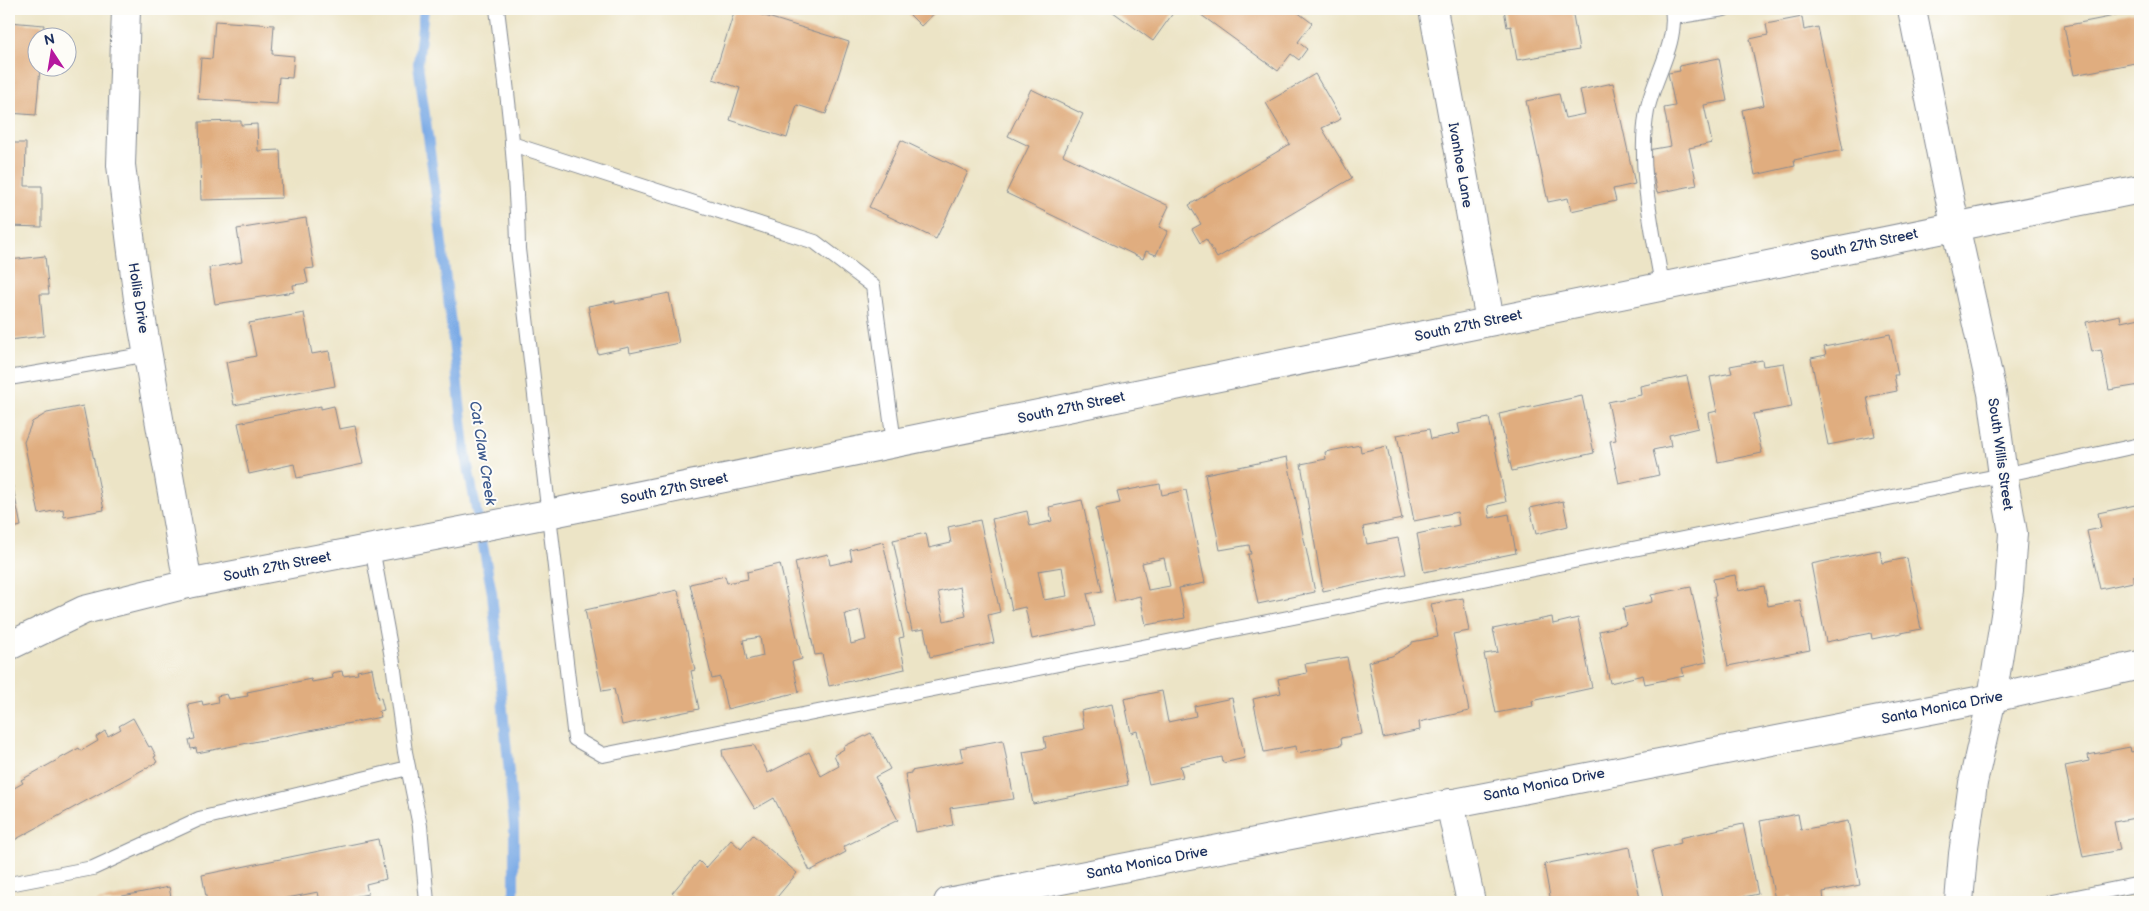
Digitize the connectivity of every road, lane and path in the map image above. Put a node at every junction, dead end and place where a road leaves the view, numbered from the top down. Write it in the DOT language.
graph roads {
  1 [pos="126,9"];
  2 [pos="497,9"];
  3 [pos="1433,9"];
  4 [pos="1724,9"];
  5 [pos="1912,9"];
  6 [pos="1673,13"];
  7 [pos="512,144"];
  8 [pos="2140,189"];
  9 [pos="1955,225"];
  10 [pos="1662,285"];
  11 [pos="1490,321"];
  12 [pos="149,354"];
  13 [pos="9,378"];
  14 [pos="894,443"];
  15 [pos="2140,445"];
  16 [pos="2003,475"];
  17 [pos="548,514"];
  18 [pos="372,548"];
  19 [pos="188,584"];
  20 [pos="9,646"];
  21 [pos="2140,665"];
  22 [pos="1992,698"];
  23 [pos="408,768"];
  24 [pos="1450,802"];
  25 [pos="9,884"];
  26 [pos="2140,884"];
  27 [pos="427,902"];
  28 [pos="948,902"];
  29 [pos="1471,902"];
  30 [pos="1959,902"];
  31 [pos="2052,902"];
  1 -- 12 [label="street, Hollis Drive"];
  2 -- 7 [label="lane"];
  3 -- 11 [label="street, Ivanhoe Lane"];
  4 -- 6 [label="lane"];
  5 -- 9 [label="street, South Willis Street"];
  6 -- 10 [label="lane"];
  7 -- 14 [label="lane"];
  7 -- 17 [label="lane"];
  8 -- 9 [label="street, South 27th Street"];
  9 -- 10 [label="street, South 27th Street"];
  9 -- 16 [label="street, South Willis Street"];
  10 -- 11 [label="street, South 27th Street"];
  11 -- 14 [label="street, South 27th Street"];
  12 -- 13 [label="lane"];
  12 -- 19 [label="street, Hollis Drive"];
  14 -- 17 [label="street, South 27th Street"];
  15 -- 16 [label="lane"];
  16 -- 17 [label="lane"];
  16 -- 22 [label="street, South Willis Street"];
  17 -- 18 [label="street, South 27th Street"];
  18 -- 19 [label="street, South 27th Street"];
  18 -- 23 [label="lane"];
  19 -- 20 [label="street, South 27th Street"];
  21 -- 22 [label="street, Santa Monica Drive"];
  22 -- 24 [label="street, Santa Monica Drive"];
  22 -- 30 [label="street, South Willis Street"];
  23 -- 25 [label="lane"];
  23 -- 27 [label="lane"];
  24 -- 28 [label="street, Santa Monica Drive"];
  24 -- 29 [label="street"];
  26 -- 31 [label="lane"];
}
